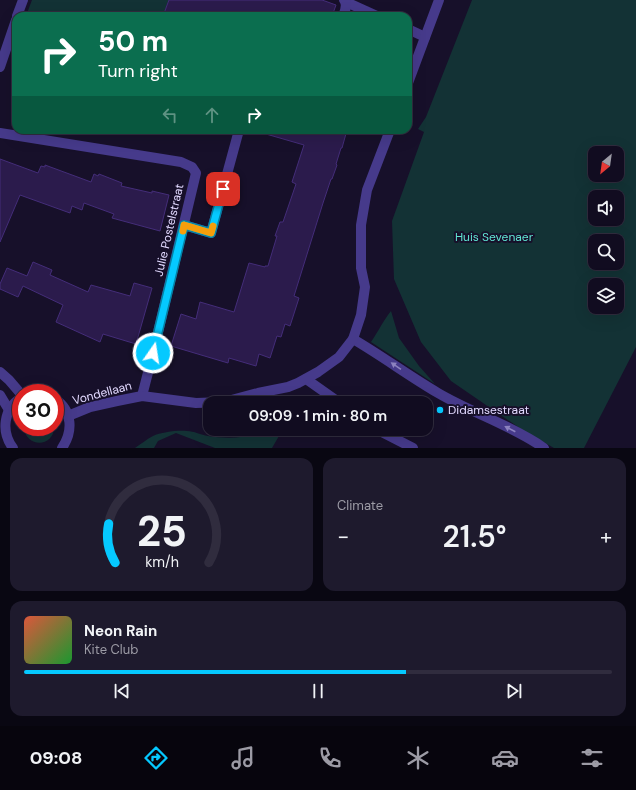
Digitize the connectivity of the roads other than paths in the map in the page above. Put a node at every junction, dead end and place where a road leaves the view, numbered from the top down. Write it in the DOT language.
graph roads {
  1 [pos="23,0"];
  2 [pos="440,0"];
  3 [pos="345,1"];
  4 [pos="19,12"];
  5 [pos="344,12"];
  6 [pos="369,12"];
  7 [pos="412,31"];
  8 [pos="12,32"];
  9 [pos="425,37"];
  10 [pos="0,67"];
  11 [pos="412,71"];
  12 [pos="0,133"];
  13 [pos="239,134"];
  14 [pos="389,134"];
  15 [pos="184,225"];
  16 [pos="353,339"];
  17 [pos="0,372"];
  18 [pos="306,379"];
  19 [pos="12,384"];
  20 [pos="0,395"];
  21 [pos="142,396"];
  22 [pos="330,396"];
  23 [pos="12,406"];
  24 [pos="64,408"];
  25 [pos="9,410"];
  26 [pos="68,416"];
  27 [pos="390,436"];
  28 [pos="13,448"];
  29 [pos="62,448"];
  30 [pos="413,448"];
  31 [pos="544,448"];
  1 -- 4 [label="street"];
  2 -- 9 [label="street"];
  3 -- 5 [label="street"];
  3 -- 6 [label="street"];
  7 -- 9 [label="street"];
  8 -- 10 [label="street"];
  9 -- 11 [label="street"];
  12 -- 15 [label="street, Julie Postelstraat"];
  13 -- 15 [label="street"];
  14 -- 16 [label="street, Vondellaan"];
  15 -- 21 [label="street, Julie Postelstraat"];
  16 -- 18 [label="street, Vondellaan"];
  31 -- 16 [label="street, one-way"];
  17 -- 19 [label="street"];
  18 -- 21 [label="street, Vondellaan"];
  18 -- 22 [label="street"];
  20 -- 25 [label="street"];
  21 -- 26 [label="street, Vondellaan"];
  23 -- 25 [label="street"];
  24 -- 26 [label="street"];
  25 -- 28 [label="street"];
  26 -- 29 [label="street"];
  27 -- 30 [label="street"];
}
